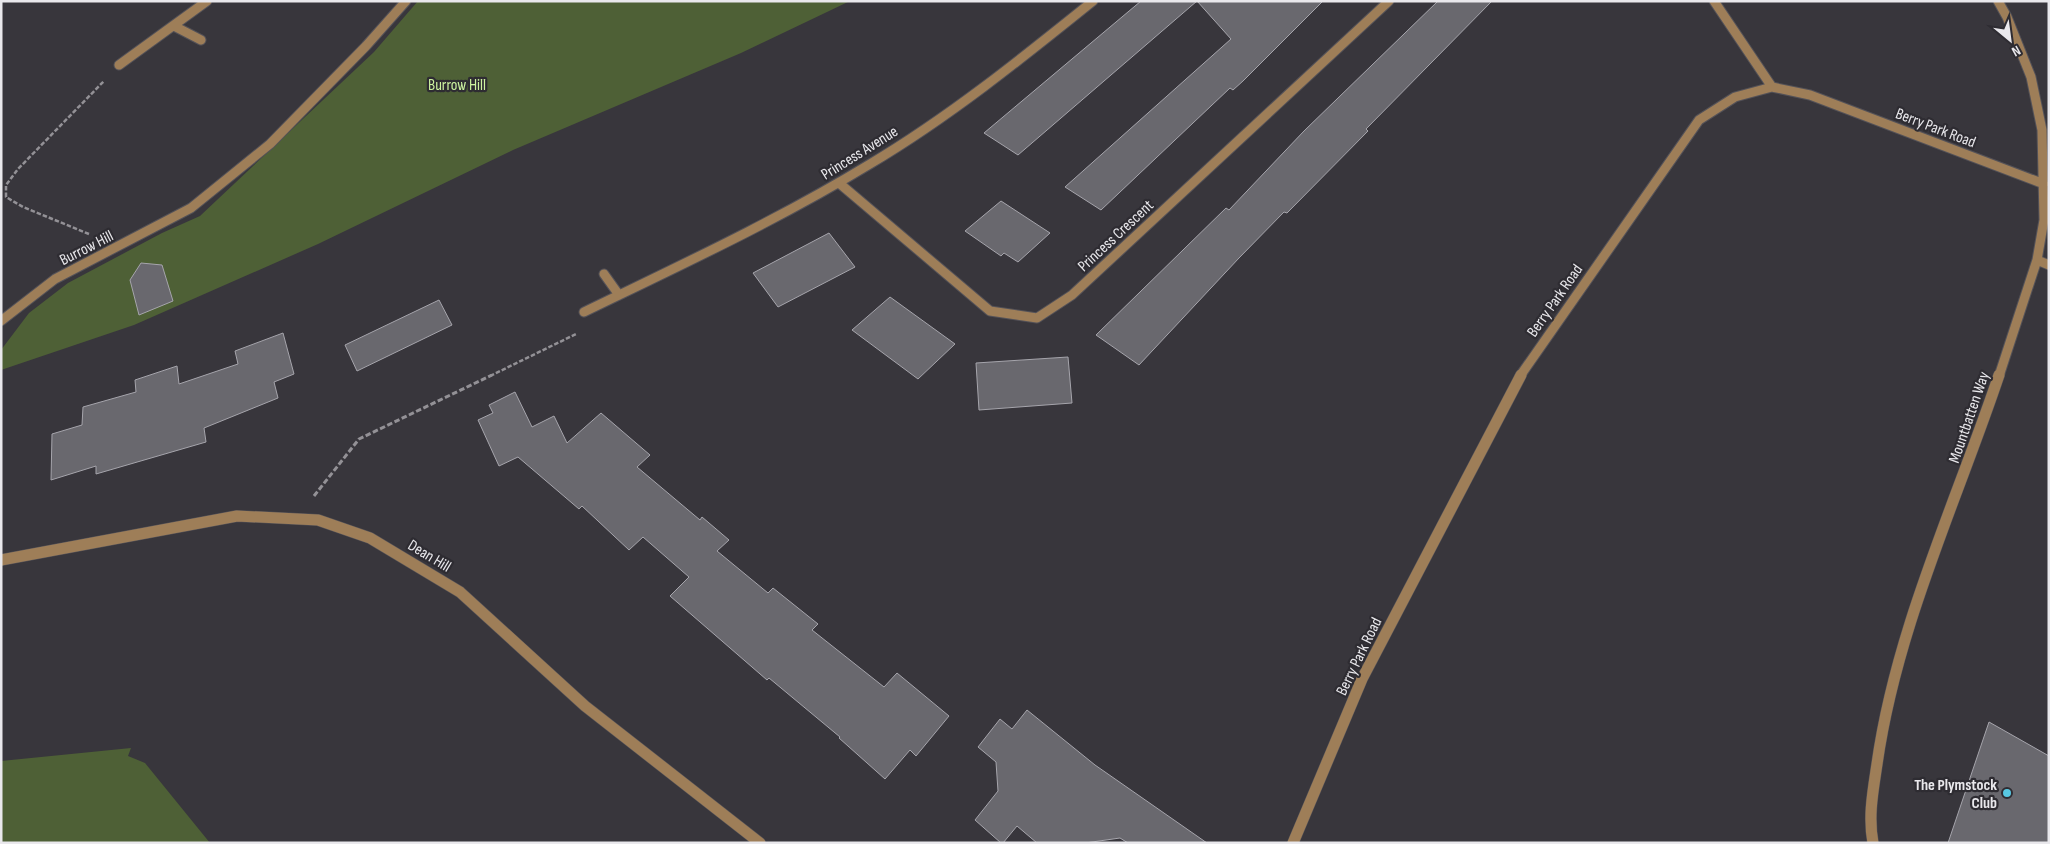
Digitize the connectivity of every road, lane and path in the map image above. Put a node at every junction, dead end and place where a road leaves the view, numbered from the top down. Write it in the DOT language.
graph roads {
  1 [pos="207,1"];
  2 [pos="406,1"];
  3 [pos="1094,1"];
  4 [pos="1389,1"];
  5 [pos="1714,1"];
  6 [pos="1998,1"];
  7 [pos="174,26"];
  8 [pos="201,40"];
  9 [pos="119,65"];
  10 [pos="1772,87"];
  11 [pos="838,183"];
  12 [pos="2044,184"];
  13 [pos="111,250"];
  14 [pos="2037,260"];
  15 [pos="2049,265"];
  16 [pos="604,274"];
  17 [pos="619,295"];
  18 [pos="584,312"];
  19 [pos="1,321"];
  20 [pos="296,518"];
  21 [pos="1,560"];
  22 [pos="760,843"];
  23 [pos="1293,843"];
  24 [pos="1873,843"];
  1 -- 7 [label="street"];
  2 -- 13 [label="street, Burrow Hill"];
  3 -- 11 [label="street, Princess Avenue"];
  4 -- 11 [label="street, Princess Crescent"];
  5 -- 10 [label="street"];
  6 -- 12 [label="street, Mountbatten Way"];
  7 -- 8 [label="street"];
  7 -- 9 [label="street"];
  9 -- 13 [label="path"];
  10 -- 12 [label="street, Berry Park Road"];
  10 -- 23 [label="street, Berry Park Road"];
  11 -- 17 [label="street, Princess Avenue"];
  12 -- 14 [label="street, Mountbatten Way"];
  13 -- 19 [label="street, Burrow Hill"];
  14 -- 15 [label="street"];
  14 -- 24 [label="street, Mountbatten Way"];
  16 -- 17 [label="street"];
  17 -- 18 [label="street, Princess Avenue"];
  18 -- 20 [label="path"];
  20 -- 21 [label="street, Dean Hill"];
  20 -- 22 [label="street, Dean Hill"];
}
